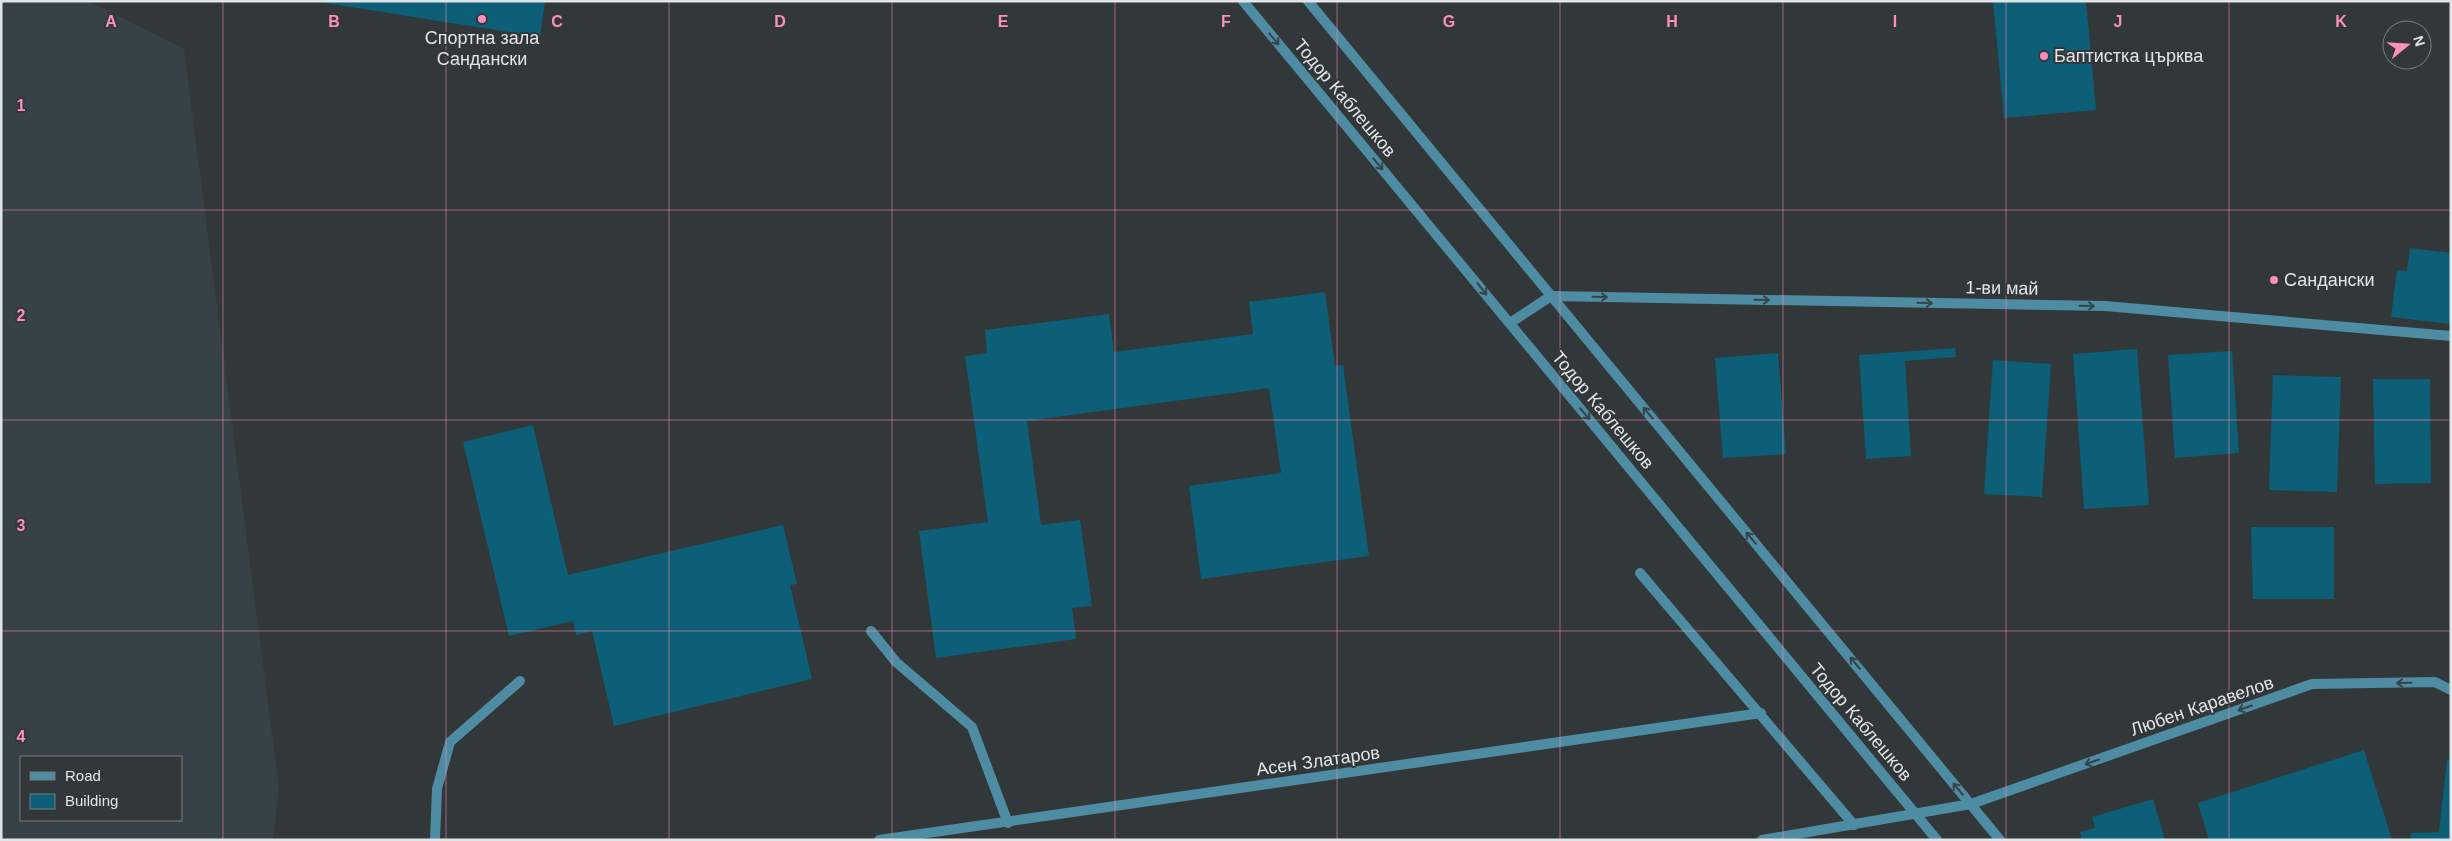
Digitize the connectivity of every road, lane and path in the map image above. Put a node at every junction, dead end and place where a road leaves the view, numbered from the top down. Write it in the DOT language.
graph roads {
  1 [pos="1243,1"];
  2 [pos="1308,1"];
  3 [pos="1551,296"];
  4 [pos="1510,324"];
  5 [pos="2451,336"];
  6 [pos="1640,573"];
  7 [pos="871,631"];
  8 [pos="520,681"];
  9 [pos="2451,690"];
  10 [pos="1761,713"];
  11 [pos="1971,804"];
  12 [pos="1916,814"];
  13 [pos="1008,823"];
  14 [pos="1854,825"];
  15 [pos="435,840"];
  16 [pos="878,840"];
  17 [pos="1762,840"];
  18 [pos="1938,840"];
  19 [pos="2000,840"];
  1 -- 4 [label="street, Тодор Каблешков, one-way"];
  2 -- 3 [label="street, Тодор Каблешков"];
  3 -- 4 [label="street"];
  3 -- 5 [label="street, 1-ви май, one-way"];
  11 -- 3 [label="street, Тодор Каблешков, one-way"];
  4 -- 12 [label="street, Тодор Каблешков, one-way"];
  6 -- 10 [label="street"];
  7 -- 13 [label="street"];
  8 -- 15 [label="street"];
  9 -- 11 [label="street, Любен Каравелов, one-way"];
  10 -- 13 [label="street, Асен Златаров"];
  10 -- 14 [label="street"];
  11 -- 12 [label="street, Любен Каравелов"];
  11 -- 19 [label="street, Тодор Каблешков"];
  12 -- 14 [label="street"];
  12 -- 18 [label="street, Тодор Каблешков"];
  13 -- 16 [label="street, Асен Златаров"];
  14 -- 17 [label="street"];
}
